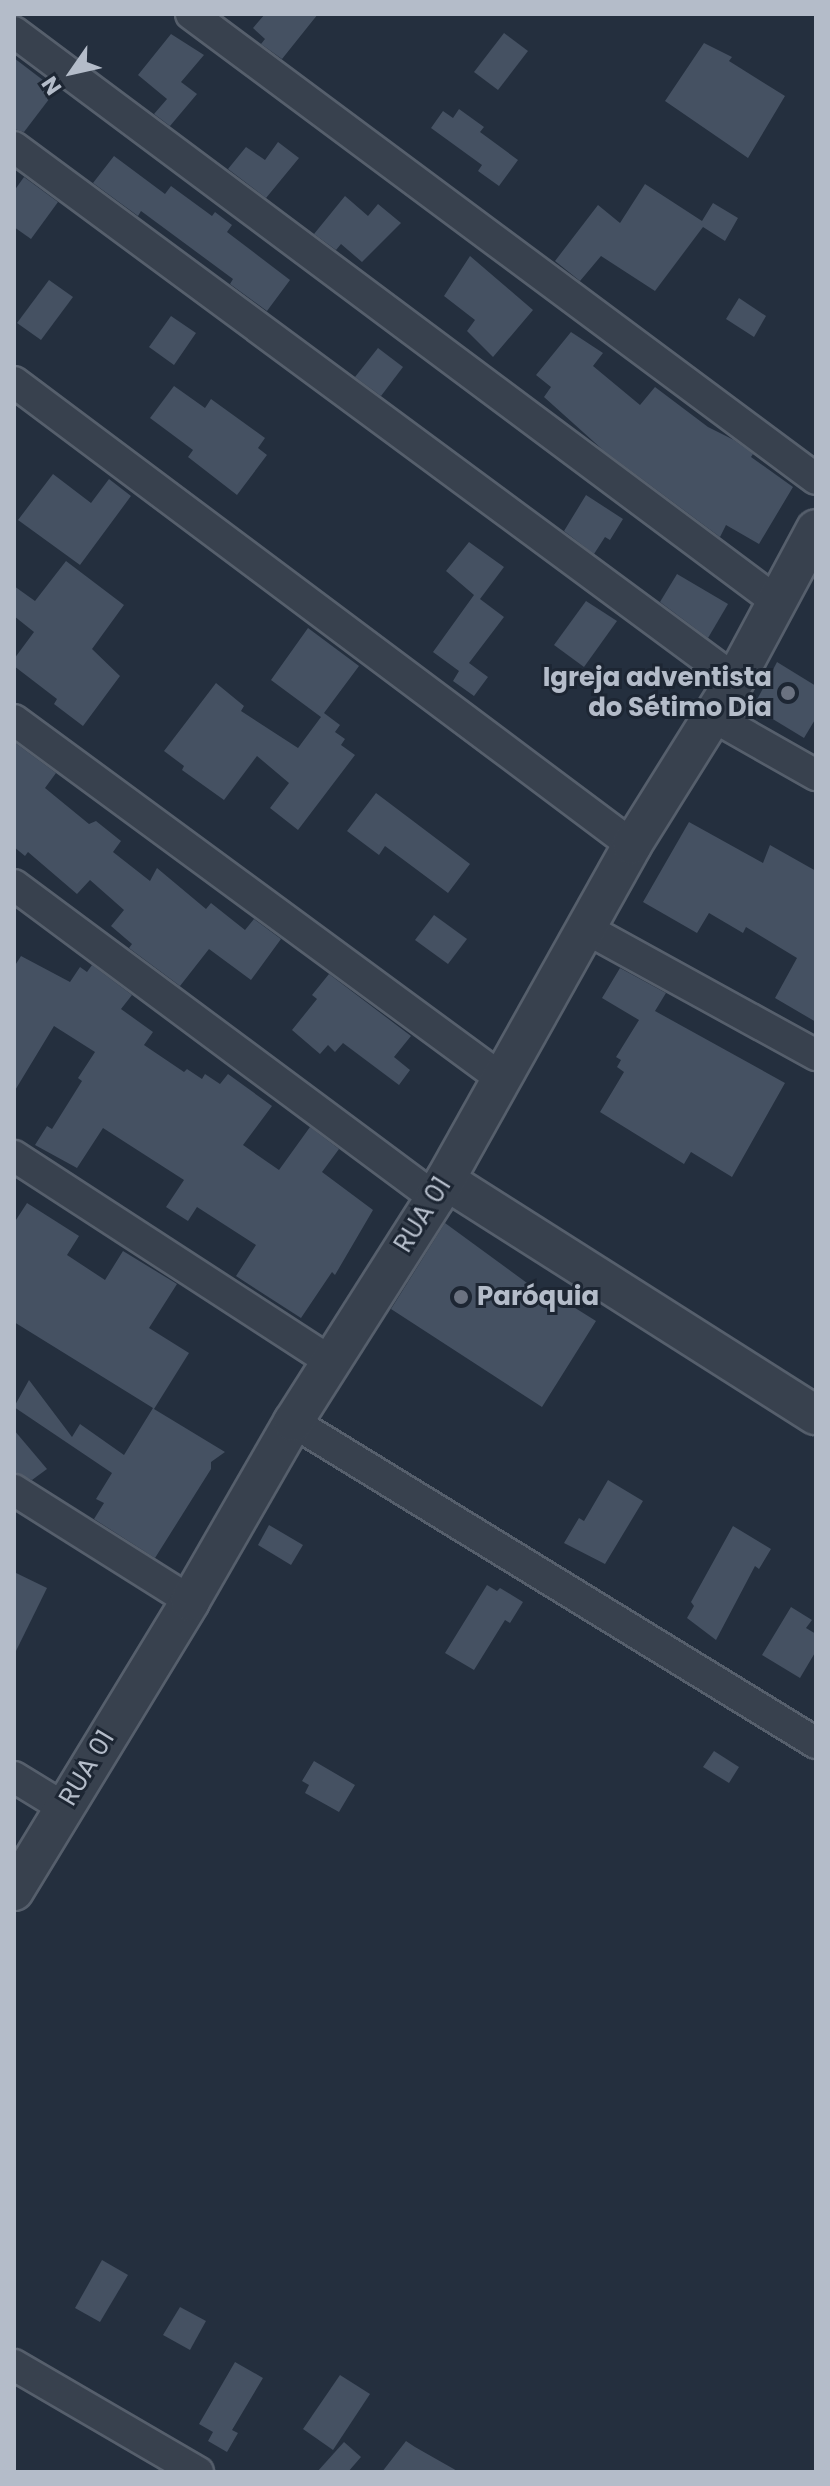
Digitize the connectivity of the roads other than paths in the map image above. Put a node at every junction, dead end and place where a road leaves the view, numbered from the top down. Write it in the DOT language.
graph roads {
  1 [pos="191,14"];
  2 [pos="14,32"];
  3 [pos="14,147"];
  4 [pos="14,382"];
  5 [pos="816,479"];
  6 [pos="816,529"];
  7 [pos="777,602"];
  8 [pos="735,680"];
  9 [pos="712,716"];
  10 [pos="14,720"];
  11 [pos="816,775"];
  12 [pos="632,845"];
  13 [pos="14,885"];
  14 [pos="585,928"];
  15 [pos="816,1055"];
  16 [pos="502,1079"];
  17 [pos="14,1156"];
  18 [pos="440,1189"];
  19 [pos="331,1362"];
  20 [pos="816,1415"];
  21 [pos="293,1422"];
  22 [pos="14,1490"];
  23 [pos="190,1601"];
  24 [pos="816,1743"];
  25 [pos="14,1777"];
  26 [pos="63,1807"];
  27 [pos="14,1891"];
  28 [pos="14,2365"];
  29 [pos="198,2472"];
  1 -- 5 [label="street"];
  2 -- 7 [label="street"];
  3 -- 8 [label="street"];
  4 -- 12 [label="street"];
  6 -- 7 [label="street, RUA 01"];
  7 -- 8 [label="street, RUA 01"];
  8 -- 9 [label="street, RUA 01"];
  9 -- 11 [label="street"];
  9 -- 12 [label="street, RUA 01"];
  10 -- 16 [label="street"];
  12 -- 14 [label="street, RUA 01"];
  13 -- 18 [label="street"];
  14 -- 15 [label="street"];
  14 -- 16 [label="street, RUA 01"];
  16 -- 18 [label="street, RUA 01"];
  17 -- 19 [label="street"];
  18 -- 19 [label="street, RUA 01"];
  18 -- 20 [label="street"];
  19 -- 21 [label="street, RUA 01"];
  21 -- 23 [label="street, RUA 01"];
  21 -- 24 [label="street"];
  22 -- 23 [label="street"];
  23 -- 26 [label="street, RUA 01"];
  25 -- 26 [label="street"];
  26 -- 27 [label="street, RUA 01"];
  28 -- 29 [label="street"];
}
